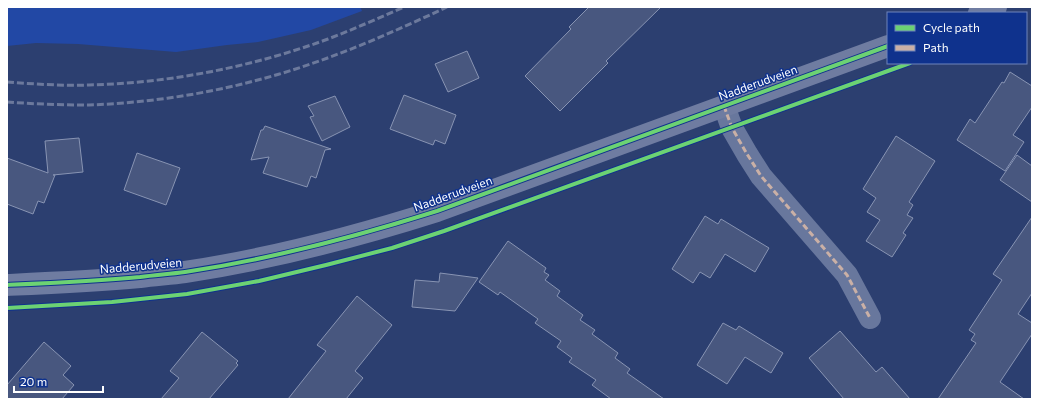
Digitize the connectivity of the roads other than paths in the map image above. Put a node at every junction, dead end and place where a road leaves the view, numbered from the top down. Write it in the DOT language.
graph roads {
  1 [pos="996,7"];
  2 [pos="982,12"];
  3 [pos="887,46"];
  4 [pos="724,106"];
  5 [pos="7,285"];
  6 [pos="870,318"];
  1 -- 2 [label="main road"];
  3 -- 4 [label="main road, Nadderudveien"];
  4 -- 5 [label="main road, Nadderudveien"];
  4 -- 6 [label="street, Nadderudveien"];
}
